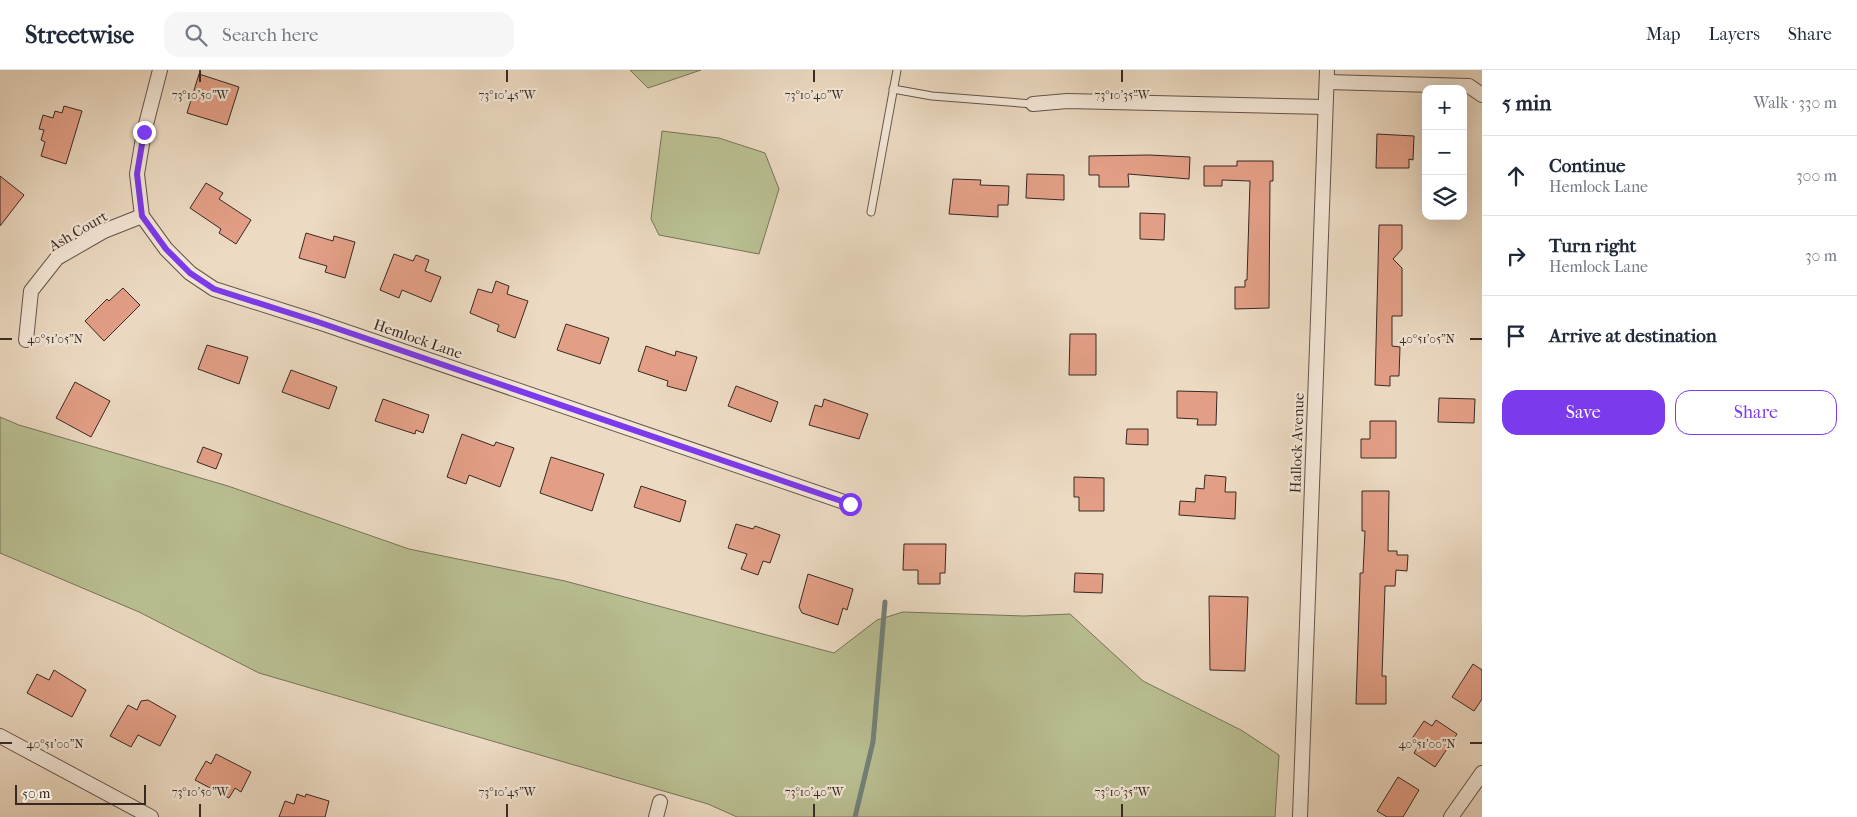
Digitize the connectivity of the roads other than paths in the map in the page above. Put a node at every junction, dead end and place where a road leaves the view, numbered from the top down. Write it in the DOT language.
graph roads {
  1 [pos="160,70"];
  2 [pos="897,70"];
  3 [pos="1327,76"];
  4 [pos="894,89"];
  5 [pos="1482,95"];
  6 [pos="1033,104"];
  7 [pos="1325,107"];
  8 [pos="871,212"];
  9 [pos="142,216"];
  10 [pos="26,340"];
  11 [pos="850,504"];
  12 [pos="0,736"];
  13 [pos="1482,773"];
  14 [pos="660,802"];
  15 [pos="151,817"];
  16 [pos="656,817"];
  17 [pos="1300,817"];
  18 [pos="1451,817"];
  1 -- 9 [label="street, Hemlock Lane"];
  2 -- 4 [label="lane"];
  3 -- 5 [label="street"];
  3 -- 7 [label="street, Hallock Avenue"];
  4 -- 6 [label="lane"];
  4 -- 8 [label="lane"];
  6 -- 7 [label="street"];
  7 -- 17 [label="street, Hallock Avenue"];
  9 -- 10 [label="street, Ash Court"];
  9 -- 11 [label="street, Hemlock Lane"];
  12 -- 15 [label="street"];
  13 -- 18 [label="street"];
  14 -- 16 [label="street"];
}
